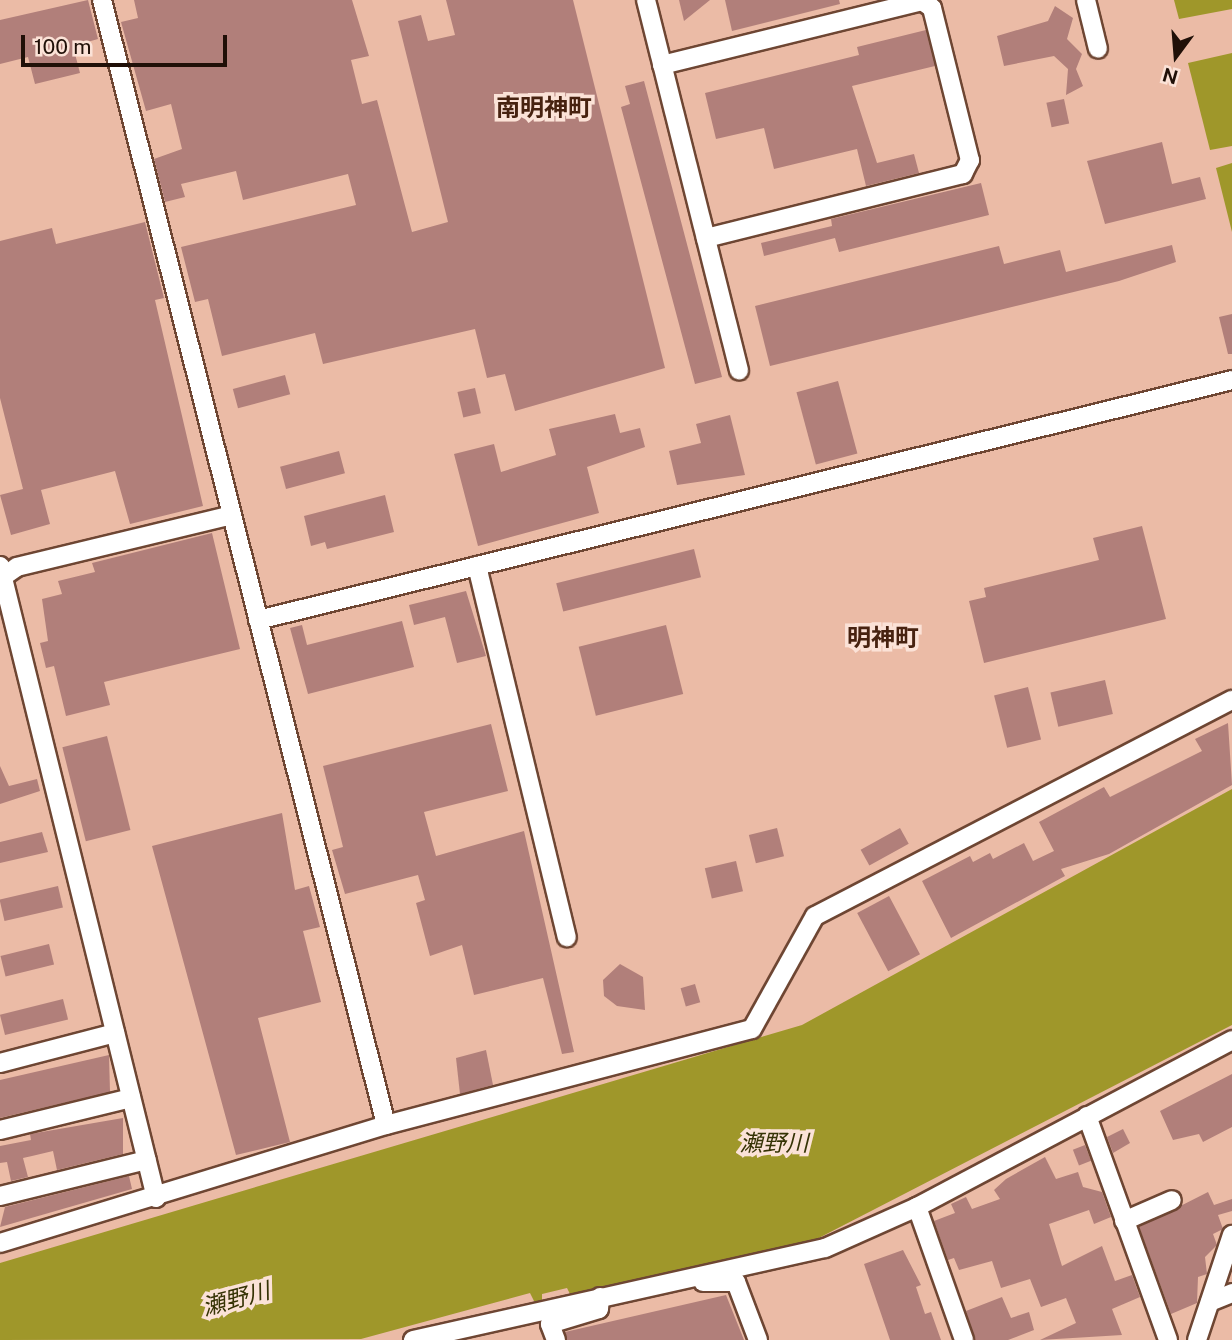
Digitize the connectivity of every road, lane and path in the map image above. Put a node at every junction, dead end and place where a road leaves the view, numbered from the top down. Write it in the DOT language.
graph roads {
  1 [pos="102,0"];
  2 [pos="646,0"];
  3 [pos="1086,0"];
  4 [pos="1098,49"];
  5 [pos="662,65"];
  6 [pos="706,239"];
  7 [pos="739,371"];
  8 [pos="1232,380"];
  9 [pos="232,515"];
  10 [pos="477,566"];
  11 [pos="1,575"];
  12 [pos="258,620"];
  13 [pos="1232,700"];
  14 [pos="567,937"];
  15 [pos="115,1033"];
  16 [pos="1232,1040"];
  17 [pos="0,1063"];
  18 [pos="131,1098"];
  19 [pos="1087,1116"];
  20 [pos="386,1125"];
  21 [pos="0,1130"];
  22 [pos="147,1160"];
  23 [pos="0,1196"];
  24 [pos="156,1198"];
  25 [pos="1172,1200"];
  26 [pos="917,1207"];
  27 [pos="1124,1220"];
  28 [pos="1232,1236"];
  29 [pos="0,1243"];
  30 [pos="671,1282"];
  31 [pos="1232,1293"];
  32 [pos="600,1297"];
  33 [pos="1210,1302"];
  34 [pos="413,1340"];
  35 [pos="556,1340"];
  36 [pos="758,1340"];
  37 [pos="964,1340"];
  38 [pos="1168,1340"];
  39 [pos="1197,1340"];
  1 -- 9 [label="street"];
  2 -- 5 [label="street"];
  3 -- 4 [label="street"];
  5 -- 6 [label="street"];
  5 -- 6 [label="street"];
  6 -- 7 [label="street"];
  8 -- 10 [label="street"];
  9 -- 11 [label="street"];
  9 -- 12 [label="street"];
  10 -- 12 [label="street"];
  10 -- 14 [label="street"];
  11 -- 15 [label="street"];
  12 -- 20 [label="street"];
  13 -- 20 [label="street"];
  15 -- 17 [label="street"];
  15 -- 18 [label="street"];
  16 -- 19 [label="street"];
  18 -- 21 [label="street"];
  18 -- 22 [label="street"];
  19 -- 26 [label="street"];
  19 -- 27 [label="street"];
  20 -- 24 [label="street"];
  22 -- 23 [label="street"];
  22 -- 24 [label="street"];
  24 -- 29 [label="street"];
  25 -- 27 [label="street"];
  26 -- 30 [label="street"];
  26 -- 37 [label="street"];
  27 -- 38 [label="street"];
  28 -- 33 [label="street"];
  30 -- 32 [label="street"];
  30 -- 36 [label="street"];
  31 -- 33 [label="street"];
  32 -- 34 [label="street"];
  32 -- 35 [label="street"];
  33 -- 39 [label="street"];
}
